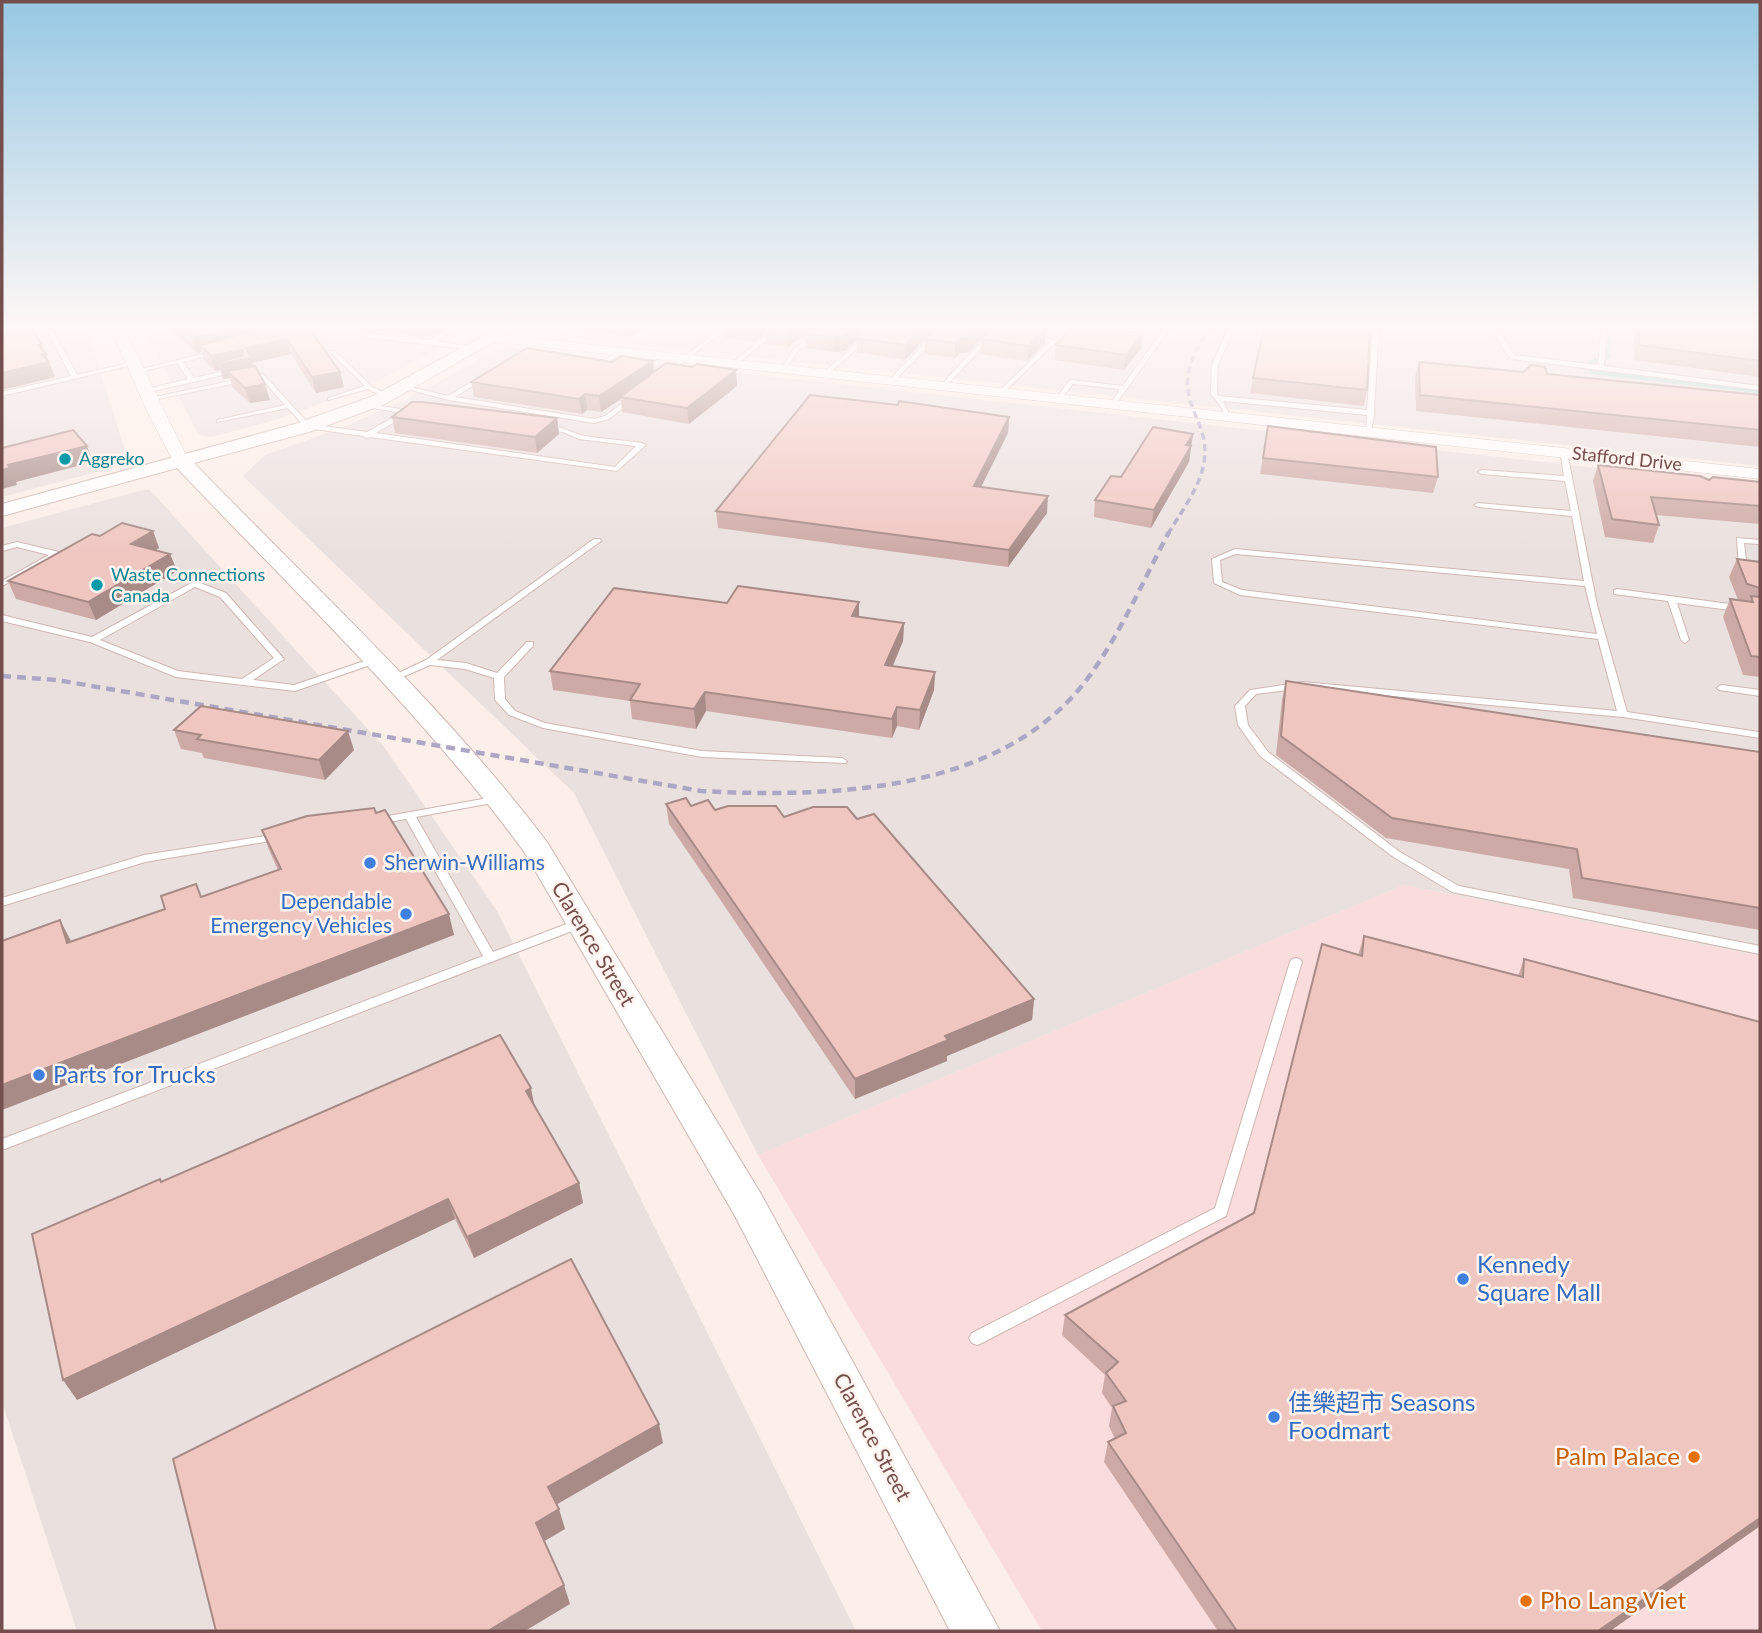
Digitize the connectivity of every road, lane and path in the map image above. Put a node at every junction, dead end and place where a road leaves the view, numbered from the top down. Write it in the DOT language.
graph roads {
  1 [pos="150,403"];
  2 [pos="287,403"];
  3 [pos="369,403"];
  4 [pos="482,403"];
  5 [pos="626,403"];
  6 [pos="1116,403"];
  7 [pos="1220,403"];
  8 [pos="1271,403"];
  9 [pos="1372,403"];
  10 [pos="365,405"];
  11 [pos="289,406"];
  12 [pos="425,413"];
  13 [pos="1372,413"];
  14 [pos="405,414"];
  15 [pos="1227,415"];
  16 [pos="219,421"];
  17 [pos="307,426"];
  18 [pos="540,427"];
  19 [pos="1369,431"];
  20 [pos="366,436"];
  21 [pos="1563,452"];
  22 [pos="181,461"];
  23 [pos="1482,472"];
  24 [pos="1760,474"];
  25 [pos="1569,479"];
  26 [pos="1478,505"];
  27 [pos="2,510"];
  28 [pos="1576,514"];
  29 [pos="597,541"];
  30 [pos="1760,542"];
  31 [pos="2,549"];
  32 [pos="1760,572"];
  33 [pos="2,584"];
  34 [pos="1589,584"];
  35 [pos="1616,592"];
  36 [pos="1672,599"];
  37 [pos="1760,611"];
  38 [pos="2,618"];
  39 [pos="1601,637"];
  40 [pos="93,640"];
  41 [pos="1685,640"];
  42 [pos="530,644"];
  43 [pos="429,662"];
  44 [pos="384,669"];
  45 [pos="499,676"];
  46 [pos="244,682"];
  47 [pos="1722,688"];
  48 [pos="1760,693"];
  49 [pos="1623,714"];
  50 [pos="1759,735"];
  51 [pos="842,761"];
  52 [pos="502,798"];
  53 [pos="410,816"];
  54 [pos="370,822"];
  55 [pos="290,835"];
  56 [pos="2,902"];
  57 [pos="581,923"];
  58 [pos="1760,950"];
  59 [pos="490,957"];
  60 [pos="1296,962"];
  61 [pos="2,1144"];
  62 [pos="977,1338"];
  63 [pos="976,1631"];
  1 -- 22 [label="street, Clarence Street"];
  2 -- 11 [label="lane"];
  3 -- 10 [label="street"];
  4 -- 5 [label="lane"];
  6 -- 15 [label="street, Stafford Drive"];
  7 -- 15 [label="lane"];
  8 -- 13 [label="lane"];
  9 -- 13 [label="lane"];
  10 -- 14 [label="lane"];
  10 -- 17 [label="street"];
  11 -- 16 [label="lane"];
  11 -- 17 [label="lane"];
  12 -- 14 [label="lane"];
  13 -- 19 [label="lane"];
  14 -- 20 [label="lane"];
  15 -- 19 [label="street, Stafford Drive"];
  17 -- 20 [label="lane"];
  17 -- 22 [label="street"];
  18 -- 20 [label="lane"];
  19 -- 21 [label="street, Stafford Drive"];
  21 -- 24 [label="street, Stafford Drive"];
  21 -- 25 [label="lane"];
  22 -- 27 [label="street"];
  22 -- 44 [label="street, Clarence Street"];
  23 -- 25 [label="lane"];
  25 -- 28 [label="lane"];
  26 -- 28 [label="lane"];
  28 -- 34 [label="lane"];
  29 -- 43 [label="lane"];
  30 -- 32 [label="lane"];
  31 -- 33 [label="lane"];
  34 -- 39 [label="lane"];
  34 -- 39 [label="lane"];
  35 -- 36 [label="lane"];
  36 -- 37 [label="lane"];
  36 -- 41 [label="lane"];
  38 -- 40 [label="lane"];
  39 -- 49 [label="lane"];
  40 -- 46 [label="lane"];
  40 -- 46 [label="lane"];
  42 -- 45 [label="lane"];
  43 -- 44 [label="lane"];
  43 -- 45 [label="lane"];
  44 -- 46 [label="lane"];
  44 -- 52 [label="street, Clarence Street"];
  45 -- 51 [label="lane"];
  47 -- 48 [label="lane"];
  49 -- 50 [label="lane"];
  49 -- 58 [label="lane"];
  52 -- 53 [label="lane"];
  52 -- 57 [label="street, Clarence Street"];
  53 -- 54 [label="lane"];
  53 -- 59 [label="lane"];
  55 -- 56 [label="lane"];
  57 -- 59 [label="lane"];
  57 -- 63 [label="street, Clarence Street"];
  59 -- 61 [label="lane"];
  60 -- 62 [label="lane"];
}
